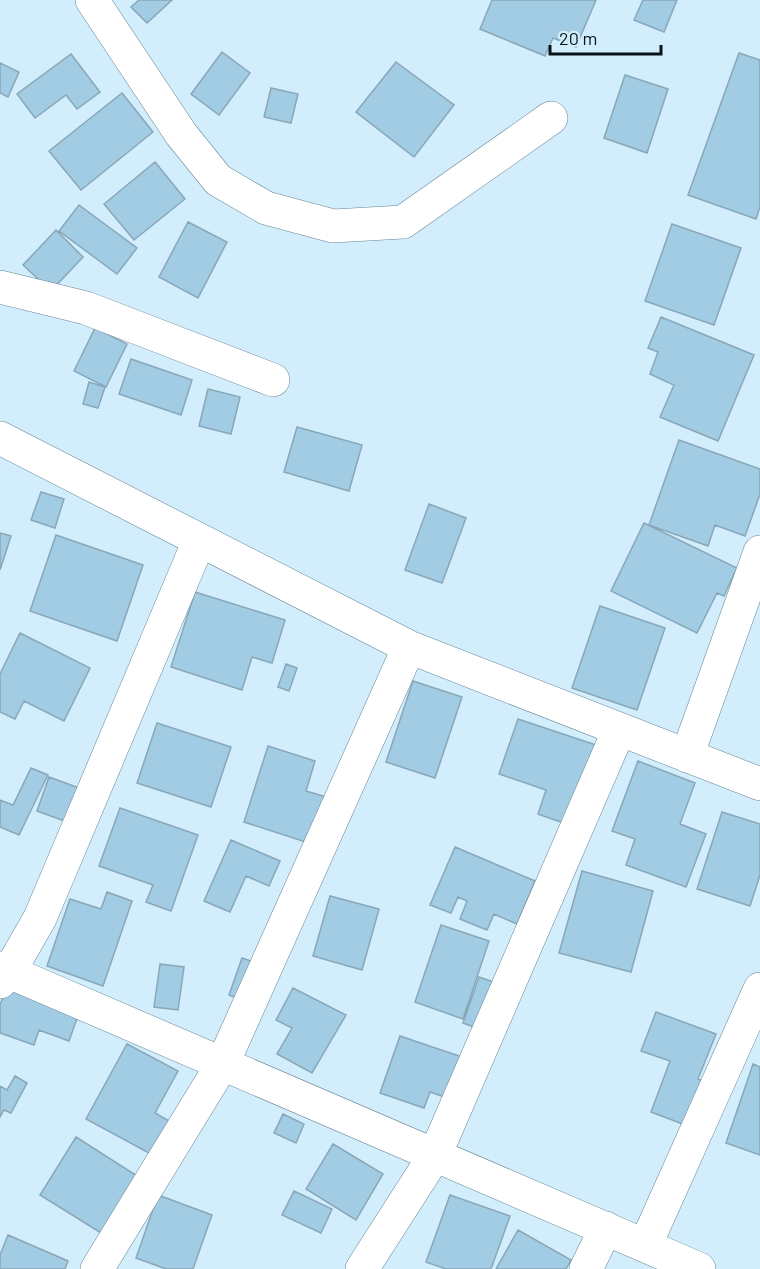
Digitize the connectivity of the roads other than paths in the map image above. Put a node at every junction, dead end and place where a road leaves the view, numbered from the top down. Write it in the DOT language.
graph roads {
  1 [pos="92,0"];
  2 [pos="551,118"];
  3 [pos="0,287"];
  4 [pos="273,380"];
  5 [pos="0,438"];
  6 [pos="199,541"];
  7 [pos="760,552"];
  8 [pos="409,647"];
  9 [pos="619,730"];
  10 [pos="687,756"];
  11 [pos="760,784"];
  12 [pos="3,974"];
  13 [pos="760,989"];
  14 [pos="224,1064"];
  15 [pos="435,1155"];
  16 [pos="606,1228"];
  17 [pos="645,1246"];
  18 [pos="97,1269"];
  19 [pos="362,1269"];
  20 [pos="586,1269"];
  21 [pos="699,1269"];
  1 -- 2 [label="street"];
  3 -- 4 [label="street"];
  5 -- 6 [label="street"];
  6 -- 8 [label="street"];
  6 -- 12 [label="street"];
  7 -- 10 [label="street"];
  8 -- 9 [label="street"];
  8 -- 14 [label="street"];
  9 -- 10 [label="street"];
  9 -- 15 [label="street"];
  10 -- 11 [label="street"];
  12 -- 14 [label="street"];
  13 -- 17 [label="street"];
  14 -- 15 [label="street"];
  14 -- 18 [label="street"];
  15 -- 16 [label="street"];
  15 -- 19 [label="street"];
  16 -- 17 [label="street"];
  16 -- 20 [label="street"];
  17 -- 21 [label="street"];
}
